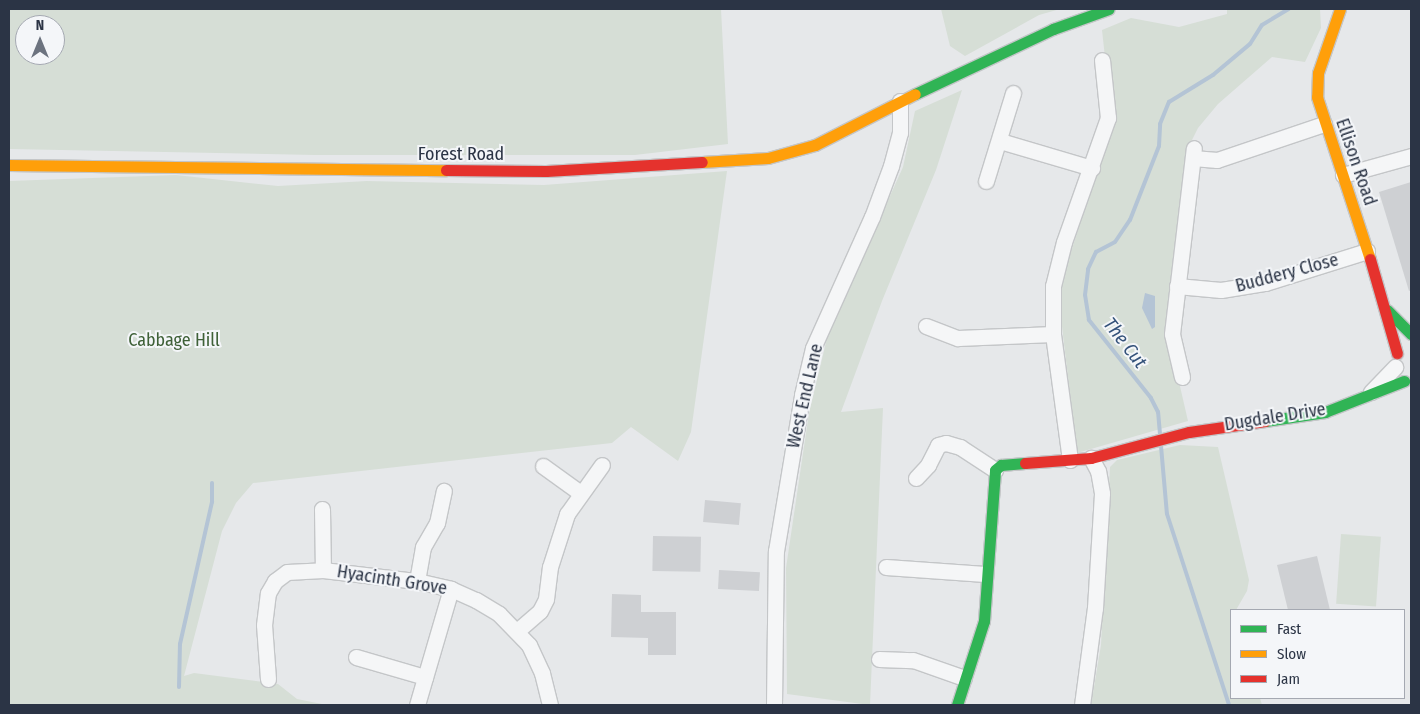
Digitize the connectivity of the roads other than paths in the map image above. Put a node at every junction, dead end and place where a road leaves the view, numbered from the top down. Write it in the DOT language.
graph roads {
  1 [pos="1109,9"];
  2 [pos="1330,9"];
  3 [pos="1340,9"];
  4 [pos="1335,24"];
  5 [pos="1102,60"];
  6 [pos="1013,93"];
  7 [pos="900,101"];
  8 [pos="1324,124"];
  9 [pos="1000,141"];
  10 [pos="1411,156"];
  11 [pos="9,165"];
  12 [pos="1092,168"];
  13 [pos="1343,175"];
  14 [pos="986,181"];
  15 [pos="1367,251"];
  16 [pos="1177,286"];
  17 [pos="1386,310"];
  18 [pos="926,326"];
  19 [pos="1053,334"];
  20 [pos="1411,334"];
  21 [pos="1411,342"];
  22 [pos="1396,360"];
  23 [pos="1182,377"];
  24 [pos="1408,383"];
  25 [pos="1369,394"];
  26 [pos="1091,458"];
  27 [pos="1070,460"];
  28 [pos="602,465"];
  29 [pos="543,466"];
  30 [pos="995,470"];
  31 [pos="916,478"];
  32 [pos="444,491"];
  33 [pos="579,492"];
  34 [pos="322,509"];
  35 [pos="886,567"];
  36 [pos="323,570"];
  37 [pos="985,574"];
  38 [pos="417,581"];
  39 [pos="451,589"];
  40 [pos="517,631"];
  41 [pos="356,657"];
  42 [pos="879,659"];
  43 [pos="425,677"];
  44 [pos="964,678"];
  45 [pos="268,679"];
  46 [pos="417,705"];
  47 [pos="550,705"];
  48 [pos="774,705"];
  49 [pos="957,705"];
  50 [pos="1082,705"];
  1 -- 7 [label="street, Forest Road"];
  2 -- 4 [label="street"];
  3 -- 4 [label="street, Ellison Road"];
  4 -- 8 [label="street, Ellison Road"];
  5 -- 12 [label="street"];
  6 -- 9 [label="street"];
  7 -- 11 [label="street, Forest Road"];
  7 -- 48 [label="street, West End Lane"];
  8 -- 13 [label="street, Ellison Road"];
  8 -- 16 [label="street"];
  9 -- 12 [label="street"];
  9 -- 14 [label="street"];
  10 -- 13 [label="street"];
  12 -- 19 [label="street"];
  13 -- 15 [label="street, Ellison Road"];
  15 -- 16 [label="street, Buddery Close"];
  15 -- 17 [label="street, Ellison Road"];
  16 -- 23 [label="street"];
  17 -- 20 [label="street, Ellison Road"];
  17 -- 22 [label="street, Ellison Road"];
  18 -- 19 [label="street"];
  19 -- 27 [label="street"];
  21 -- 22 [label="street"];
  22 -- 24 [label="street, Ellison Road"];
  22 -- 25 [label="street, Dugdale Drive"];
  24 -- 25 [label="street, Dugdale Drive"];
  25 -- 26 [label="street, Dugdale Drive"];
  26 -- 27 [label="street, Dugdale Drive"];
  26 -- 50 [label="street"];
  27 -- 30 [label="street, Dugdale Drive"];
  28 -- 33 [label="street"];
  29 -- 33 [label="street"];
  30 -- 31 [label="street"];
  30 -- 37 [label="street"];
  32 -- 38 [label="street"];
  33 -- 40 [label="street"];
  34 -- 36 [label="street"];
  35 -- 37 [label="street"];
  36 -- 38 [label="street, Hyacinth Grove"];
  36 -- 45 [label="street, Hyacinth Grove"];
  37 -- 44 [label="street"];
  38 -- 39 [label="street, Hyacinth Grove"];
  39 -- 40 [label="street, Hyacinth Grove"];
  39 -- 43 [label="street"];
  40 -- 47 [label="street, Hyacinth Grove"];
  41 -- 43 [label="street"];
  42 -- 44 [label="street"];
  43 -- 46 [label="street"];
  44 -- 49 [label="street"];
}
